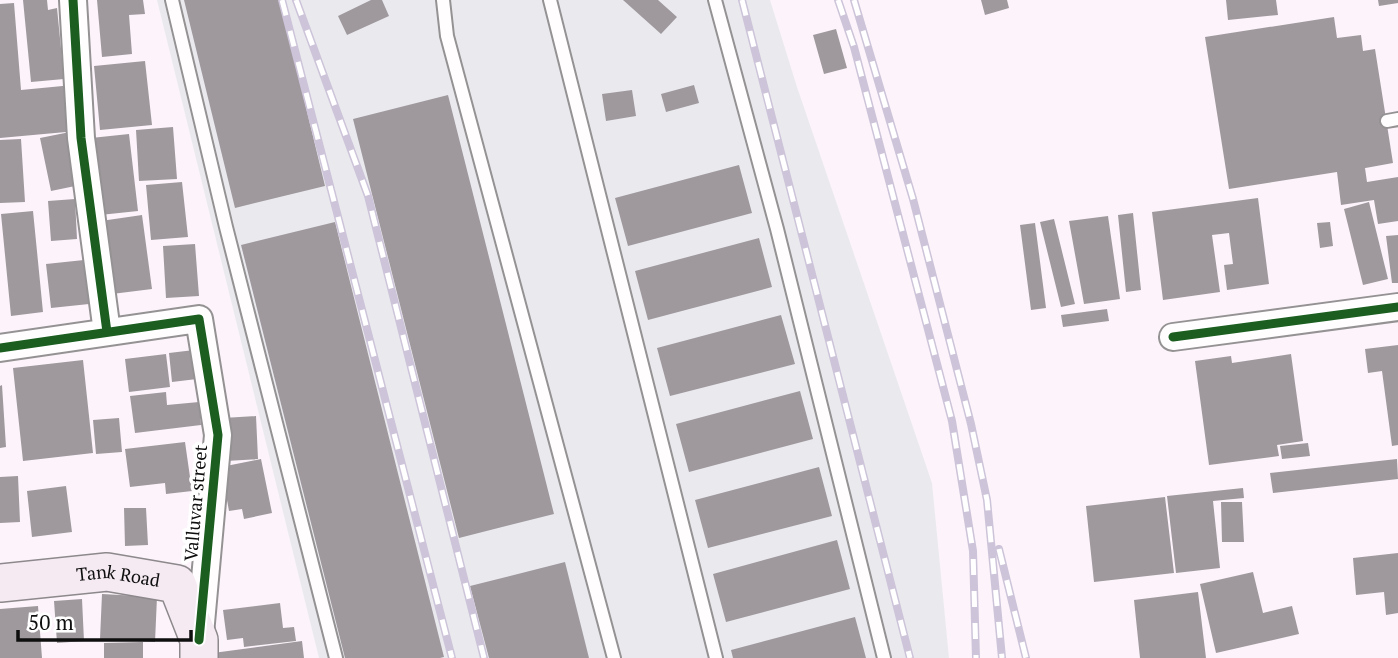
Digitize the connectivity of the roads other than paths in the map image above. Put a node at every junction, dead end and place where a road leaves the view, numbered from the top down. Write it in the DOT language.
graph roads {
  1 [pos="73,0"];
  2 [pos="172,0"];
  3 [pos="443,0"];
  4 [pos="550,0"];
  5 [pos="715,0"];
  6 [pos="1398,307"];
  7 [pos="107,332"];
  8 [pos="1173,337"];
  9 [pos="0,348"];
  10 [pos="0,583"];
  11 [pos="199,649"];
  12 [pos="336,658"];
  13 [pos="614,658"];
  14 [pos="716,658"];
  15 [pos="884,658"];
  1 -- 7 [label="street"];
  2 -- 12 [label="lane"];
  3 -- 13 [label="lane"];
  4 -- 14 [label="lane"];
  5 -- 15 [label="lane"];
  6 -- 8 [label="street"];
  7 -- 9 [label="street, Valluvar street"];
  7 -- 11 [label="street, Valluvar street"];
  10 -- 11 [label="main road, Tank Road"];
}
